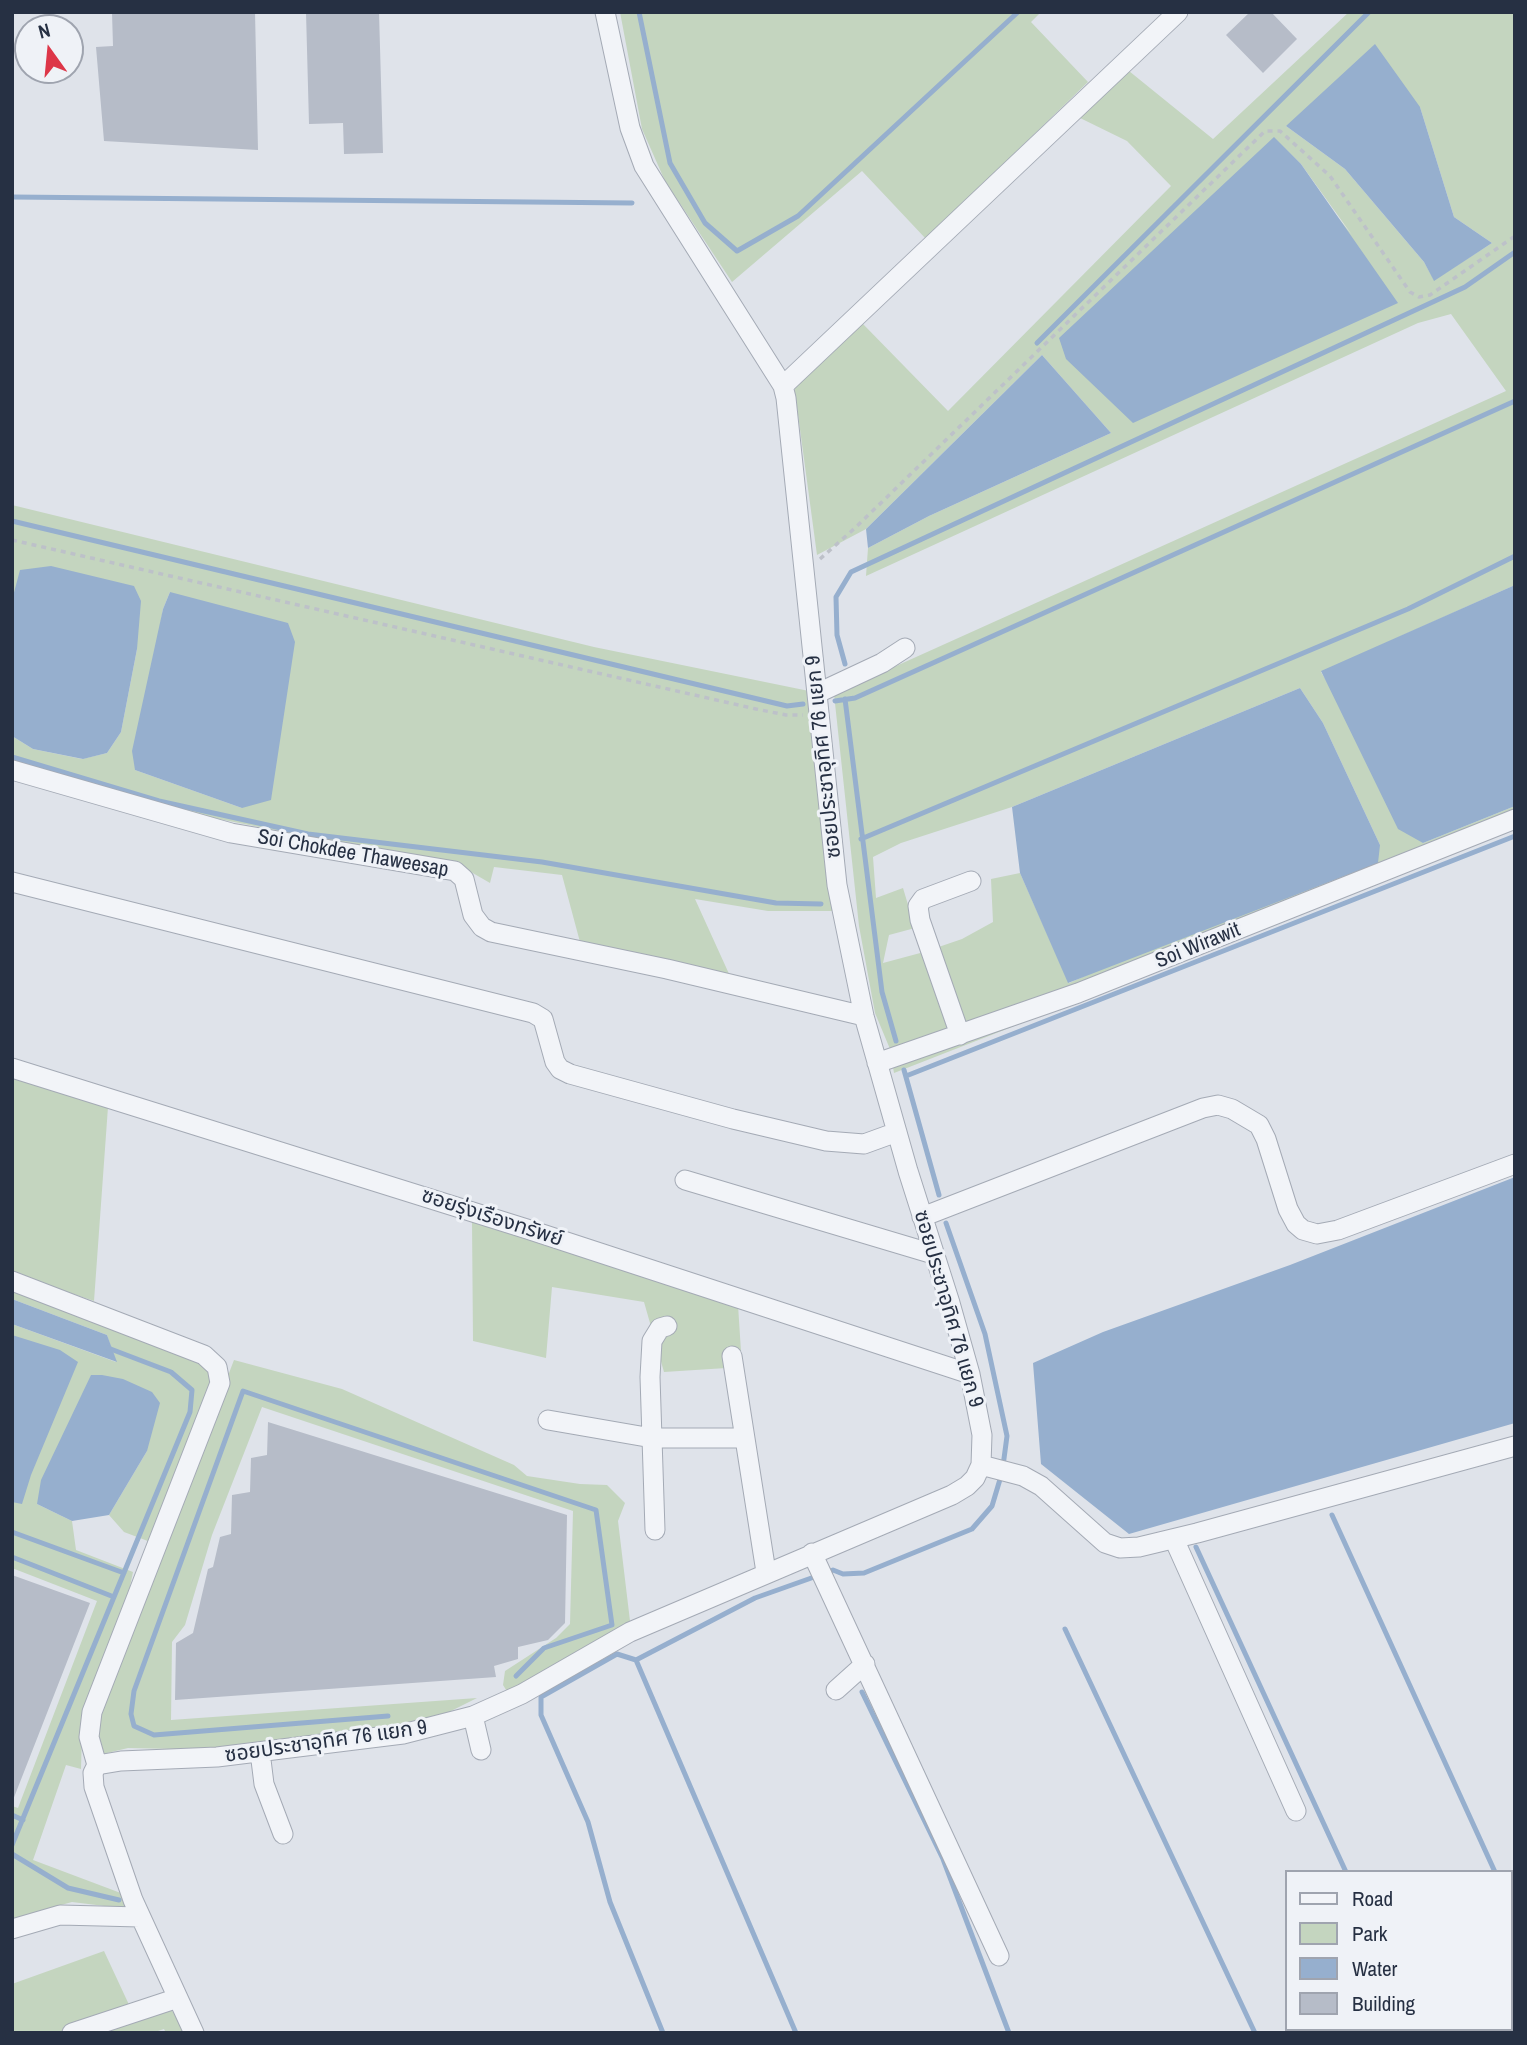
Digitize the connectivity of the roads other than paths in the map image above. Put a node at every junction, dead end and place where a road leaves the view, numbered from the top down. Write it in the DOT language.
graph roads {
  1 [pos="605,12"];
  2 [pos="1178,12"];
  3 [pos="783,386"];
  4 [pos="905,648"];
  5 [pos="818,693"];
  6 [pos="12,770"];
  7 [pos="1515,819"];
  8 [pos="971,881"];
  9 [pos="12,882"];
  10 [pos="864,1016"];
  11 [pos="960,1035"];
  12 [pos="877,1063"];
  13 [pos="12,1068"];
  14 [pos="897,1132"];
  15 [pos="1515,1164"];
  16 [pos="685,1180"];
  17 [pos="922,1217"];
  18 [pos="933,1254"];
  19 [pos="12,1281"];
  20 [pos="667,1326"];
  21 [pos="732,1356"];
  22 [pos="970,1374"];
  23 [pos="548,1420"];
  24 [pos="652,1438"];
  25 [pos="743,1438"];
  26 [pos="1515,1446"];
  27 [pos="981,1465"];
  28 [pos="655,1530"];
  29 [pos="1174,1538"];
  30 [pos="812,1553"];
  31 [pos="766,1572"];
  32 [pos="865,1664"];
  33 [pos="836,1690"];
  34 [pos="473,1716"];
  35 [pos="481,1750"];
  36 [pos="260,1752"];
  37 [pos="97,1766"];
  38 [pos="1296,1811"];
  39 [pos="283,1834"];
  40 [pos="140,1917"];
  41 [pos="12,1929"];
  42 [pos="999,1956"];
  43 [pos="178,1998"];
  44 [pos="72,2033"];
  45 [pos="194,2033"];
  1 -- 3 [label="street, ซอยประชาอุทิศ 76 แยก 9"];
  2 -- 3 [label="street"];
  3 -- 5 [label="street, ซอยประชาอุทิศ 76 แยก 9"];
  4 -- 5 [label="street"];
  5 -- 10 [label="street, ซอยประชาอุทิศ 76 แยก 9"];
  6 -- 10 [label="street, Soi Chokdee Thaweesap"];
  7 -- 11 [label="street, Soi Wirawit"];
  8 -- 11 [label="street"];
  9 -- 14 [label="street"];
  10 -- 12 [label="street, ซอยประชาอุทิศ 76 แยก 9"];
  11 -- 12 [label="street, Soi Wirawit"];
  12 -- 14 [label="street, ซอยประชาอุทิศ 76 แยก 9"];
  13 -- 22 [label="street, ซอยรุ่งเรืองทรัพย์"];
  14 -- 17 [label="street, ซอยประชาอุทิศ 76 แยก 9"];
  15 -- 17 [label="street"];
  16 -- 18 [label="street"];
  17 -- 18 [label="street, ซอยประชาอุทิศ 76 แยก 9"];
  18 -- 22 [label="street, ซอยประชาอุทิศ 76 แยก 9"];
  19 -- 37 [label="street"];
  20 -- 24 [label="street"];
  21 -- 25 [label="street"];
  22 -- 27 [label="street, ซอยประชาอุทิศ 76 แยก 9"];
  23 -- 24 [label="street"];
  24 -- 25 [label="street"];
  24 -- 28 [label="street"];
  25 -- 31 [label="street"];
  26 -- 29 [label="street"];
  27 -- 29 [label="street"];
  27 -- 30 [label="street, ซอยประชาอุทิศ 76 แยก 9"];
  29 -- 38 [label="street"];
  30 -- 31 [label="street, ซอยประชาอุทิศ 76 แยก 9"];
  30 -- 32 [label="street"];
  31 -- 34 [label="street, ซอยประชาอุทิศ 76 แยก 9"];
  32 -- 33 [label="street"];
  32 -- 42 [label="street"];
  34 -- 35 [label="street"];
  34 -- 36 [label="street, ซอยประชาอุทิศ 76 แยก 9"];
  36 -- 37 [label="street, ซอยประชาอุทิศ 76 แยก 9"];
  36 -- 39 [label="street"];
  37 -- 40 [label="street"];
  40 -- 41 [label="street"];
  40 -- 43 [label="street"];
  43 -- 44 [label="street"];
  43 -- 45 [label="street"];
}
